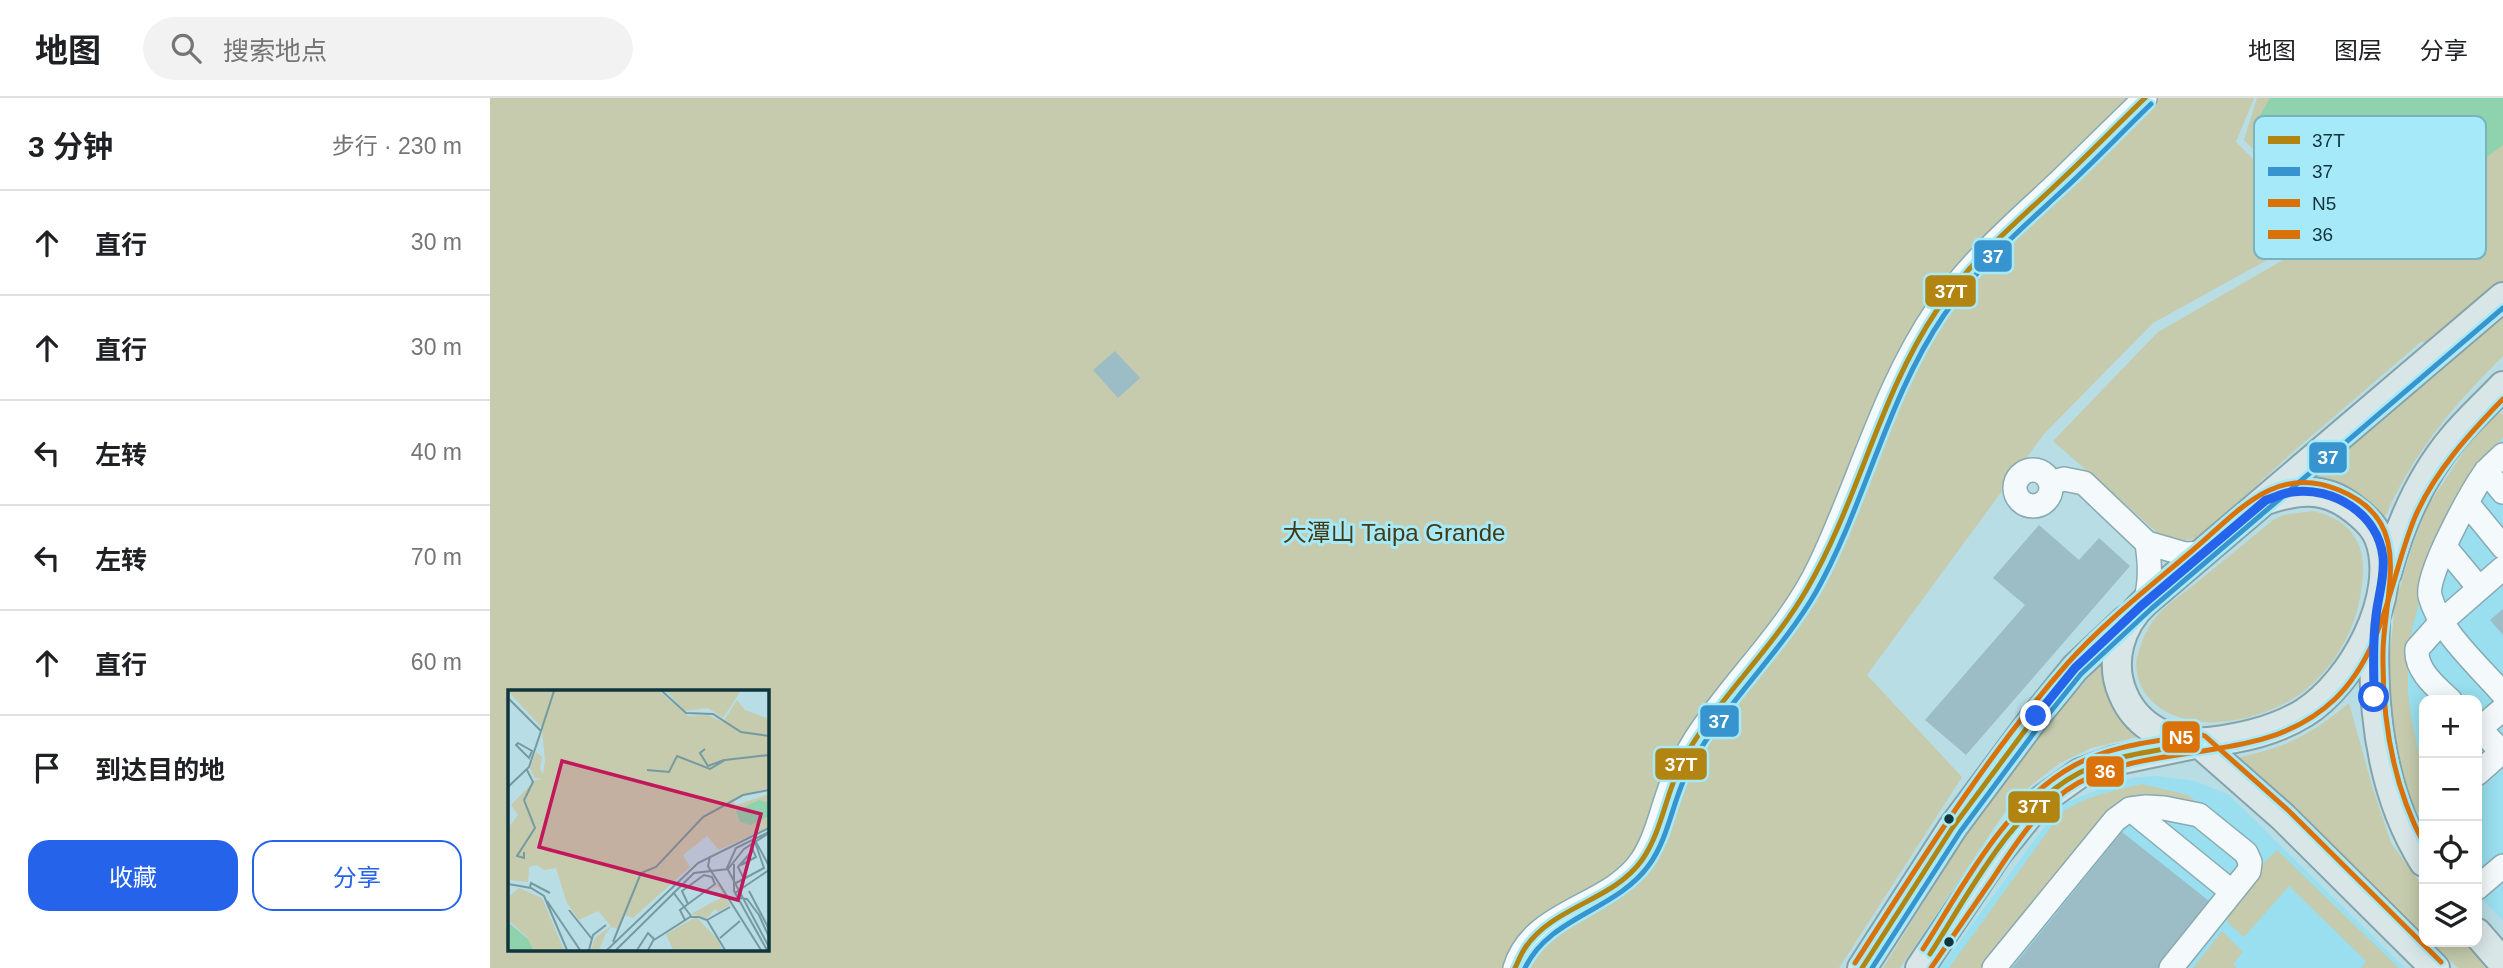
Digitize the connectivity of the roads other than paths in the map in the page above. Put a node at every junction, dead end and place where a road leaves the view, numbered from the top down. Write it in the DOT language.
graph roads {
  1 [pos="2145,98"];
  2 [pos="2503,297"];
  3 [pos="2501,391"];
  4 [pos="2503,455"];
  5 [pos="2486,471"];
  6 [pos="2050,483"];
  7 [pos="2503,492"];
  8 [pos="2266,500"];
  9 [pos="2467,503"];
  10 [pos="2147,543"];
  11 [pos="2445,547"];
  12 [pos="2503,547"];
  13 [pos="2203,553"];
  14 [pos="2503,568"];
  15 [pos="2480,588"];
  16 [pos="2379,602"];
  17 [pos="2143,604"];
  18 [pos="2441,622"];
  19 [pos="2503,694"];
  20 [pos="2445,695"];
  21 [pos="2503,709"];
  22 [pos="2482,726"];
  23 [pos="2482,733"];
  24 [pos="2199,743"];
  25 [pos="2502,751"];
  26 [pos="2482,769"];
  27 [pos="2130,809"];
  28 [pos="2417,829"];
  29 [pos="2503,866"];
  30 [pos="2482,884"];
  31 [pos="2232,892"];
  32 [pos="2488,940"];
  33 [pos="2503,963"];
  34 [pos="1515,968"];
  35 [pos="1862,968"];
  36 [pos="1920,968"];
  37 [pos="1994,968"];
  38 [pos="2171,968"];
  39 [pos="2435,968"];
  1 -- 34 [label="street"];
  2 -- 8 [label="main road"];
  3 -- 16 [label="main road"];
  4 -- 5 [label="street"];
  5 -- 7 [label="street"];
  5 -- 9 [label="street"];
  6 -- 10 [label="street"];
  8 -- 13 [label="main road"];
  8 -- 16 [label="main road"];
  9 -- 11 [label="street"];
  9 -- 12 [label="street"];
  10 -- 13 [label="street"];
  10 -- 17 [label="street"];
  11 -- 15 [label="street"];
  11 -- 18 [label="street"];
  13 -- 17 [label="main road"];
  14 -- 15 [label="street"];
  15 -- 18 [label="street"];
  16 -- 24 [label="main road"];
  16 -- 28 [label="main road"];
  17 -- 24 [label="main road"];
  17 -- 35 [label="main road"];
  18 -- 19 [label="street"];
  18 -- 20 [label="street"];
  21 -- 22 [label="street"];
  23 -- 25 [label="street"];
  24 -- 36 [label="main road"];
  24 -- 39 [label="main road"];
  25 -- 26 [label="street"];
  27 -- 31 [label="street"];
  27 -- 31 [label="street"];
  27 -- 37 [label="street"];
  29 -- 30 [label="street"];
  31 -- 38 [label="street"];
  32 -- 33 [label="main road"];
}
